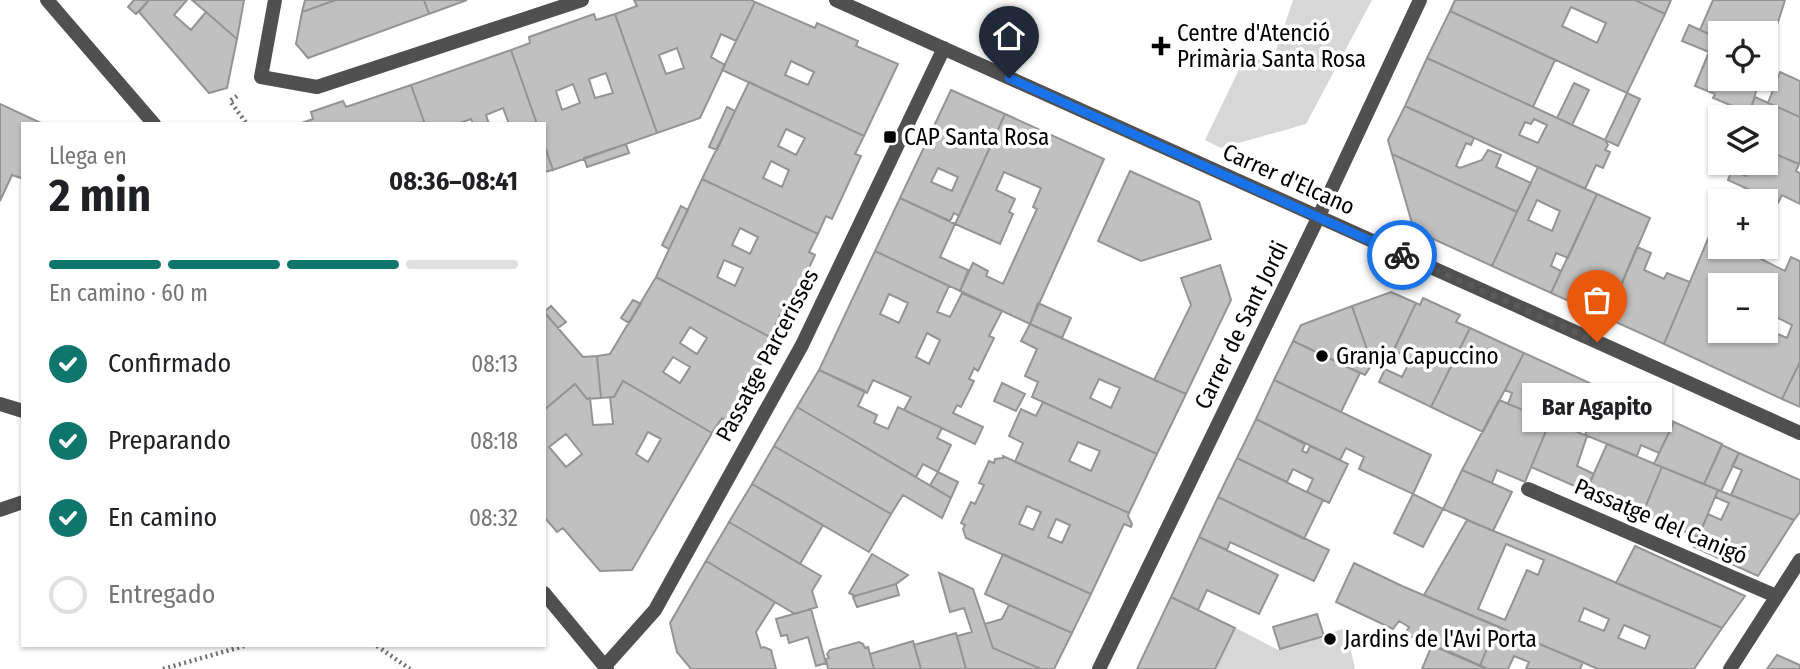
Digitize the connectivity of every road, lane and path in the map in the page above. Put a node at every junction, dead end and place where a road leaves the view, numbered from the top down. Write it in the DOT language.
graph roads {
  1 [pos="47,0"];
  2 [pos="275,0"];
  3 [pos="582,0"];
  4 [pos="836,0"];
  5 [pos="1420,0"];
  6 [pos="943,48"];
  7 [pos="153,122"];
  8 [pos="1318,218"];
  9 [pos="0,404"];
  10 [pos="21,410"];
  11 [pos="1800,433"];
  12 [pos="1528,489"];
  13 [pos="21,503"];
  14 [pos="0,510"];
  15 [pos="1800,560"];
  16 [pos="546,595"];
  17 [pos="1776,596"];
  18 [pos="240,647"];
  19 [pos="378,647"];
  20 [pos="606,667"];
  21 [pos="163,669"];
  22 [pos="410,669"];
  23 [pos="1099,669"];
  24 [pos="1730,669"];
  1 -- 7 [label="street"];
  2 -- 3 [label="street"];
  4 -- 6 [label="street, Carrer d'Elcano"];
  5 -- 8 [label="street, Carrer de Sant Jordi"];
  6 -- 8 [label="street, Carrer d'Elcano"];
  6 -- 20 [label="street, Passatge Parcerisses"];
  8 -- 11 [label="street, Carrer d'Elcano"];
  8 -- 23 [label="street, Carrer de Sant Jordi"];
  9 -- 10 [label="street"];
  12 -- 17 [label="street, Passatge del Canigó"];
  13 -- 14 [label="street"];
  15 -- 17 [label="street"];
  16 -- 20 [label="street"];
  17 -- 24 [label="street"];
  18 -- 21 [label="path"];
  19 -- 22 [label="path"];
}
